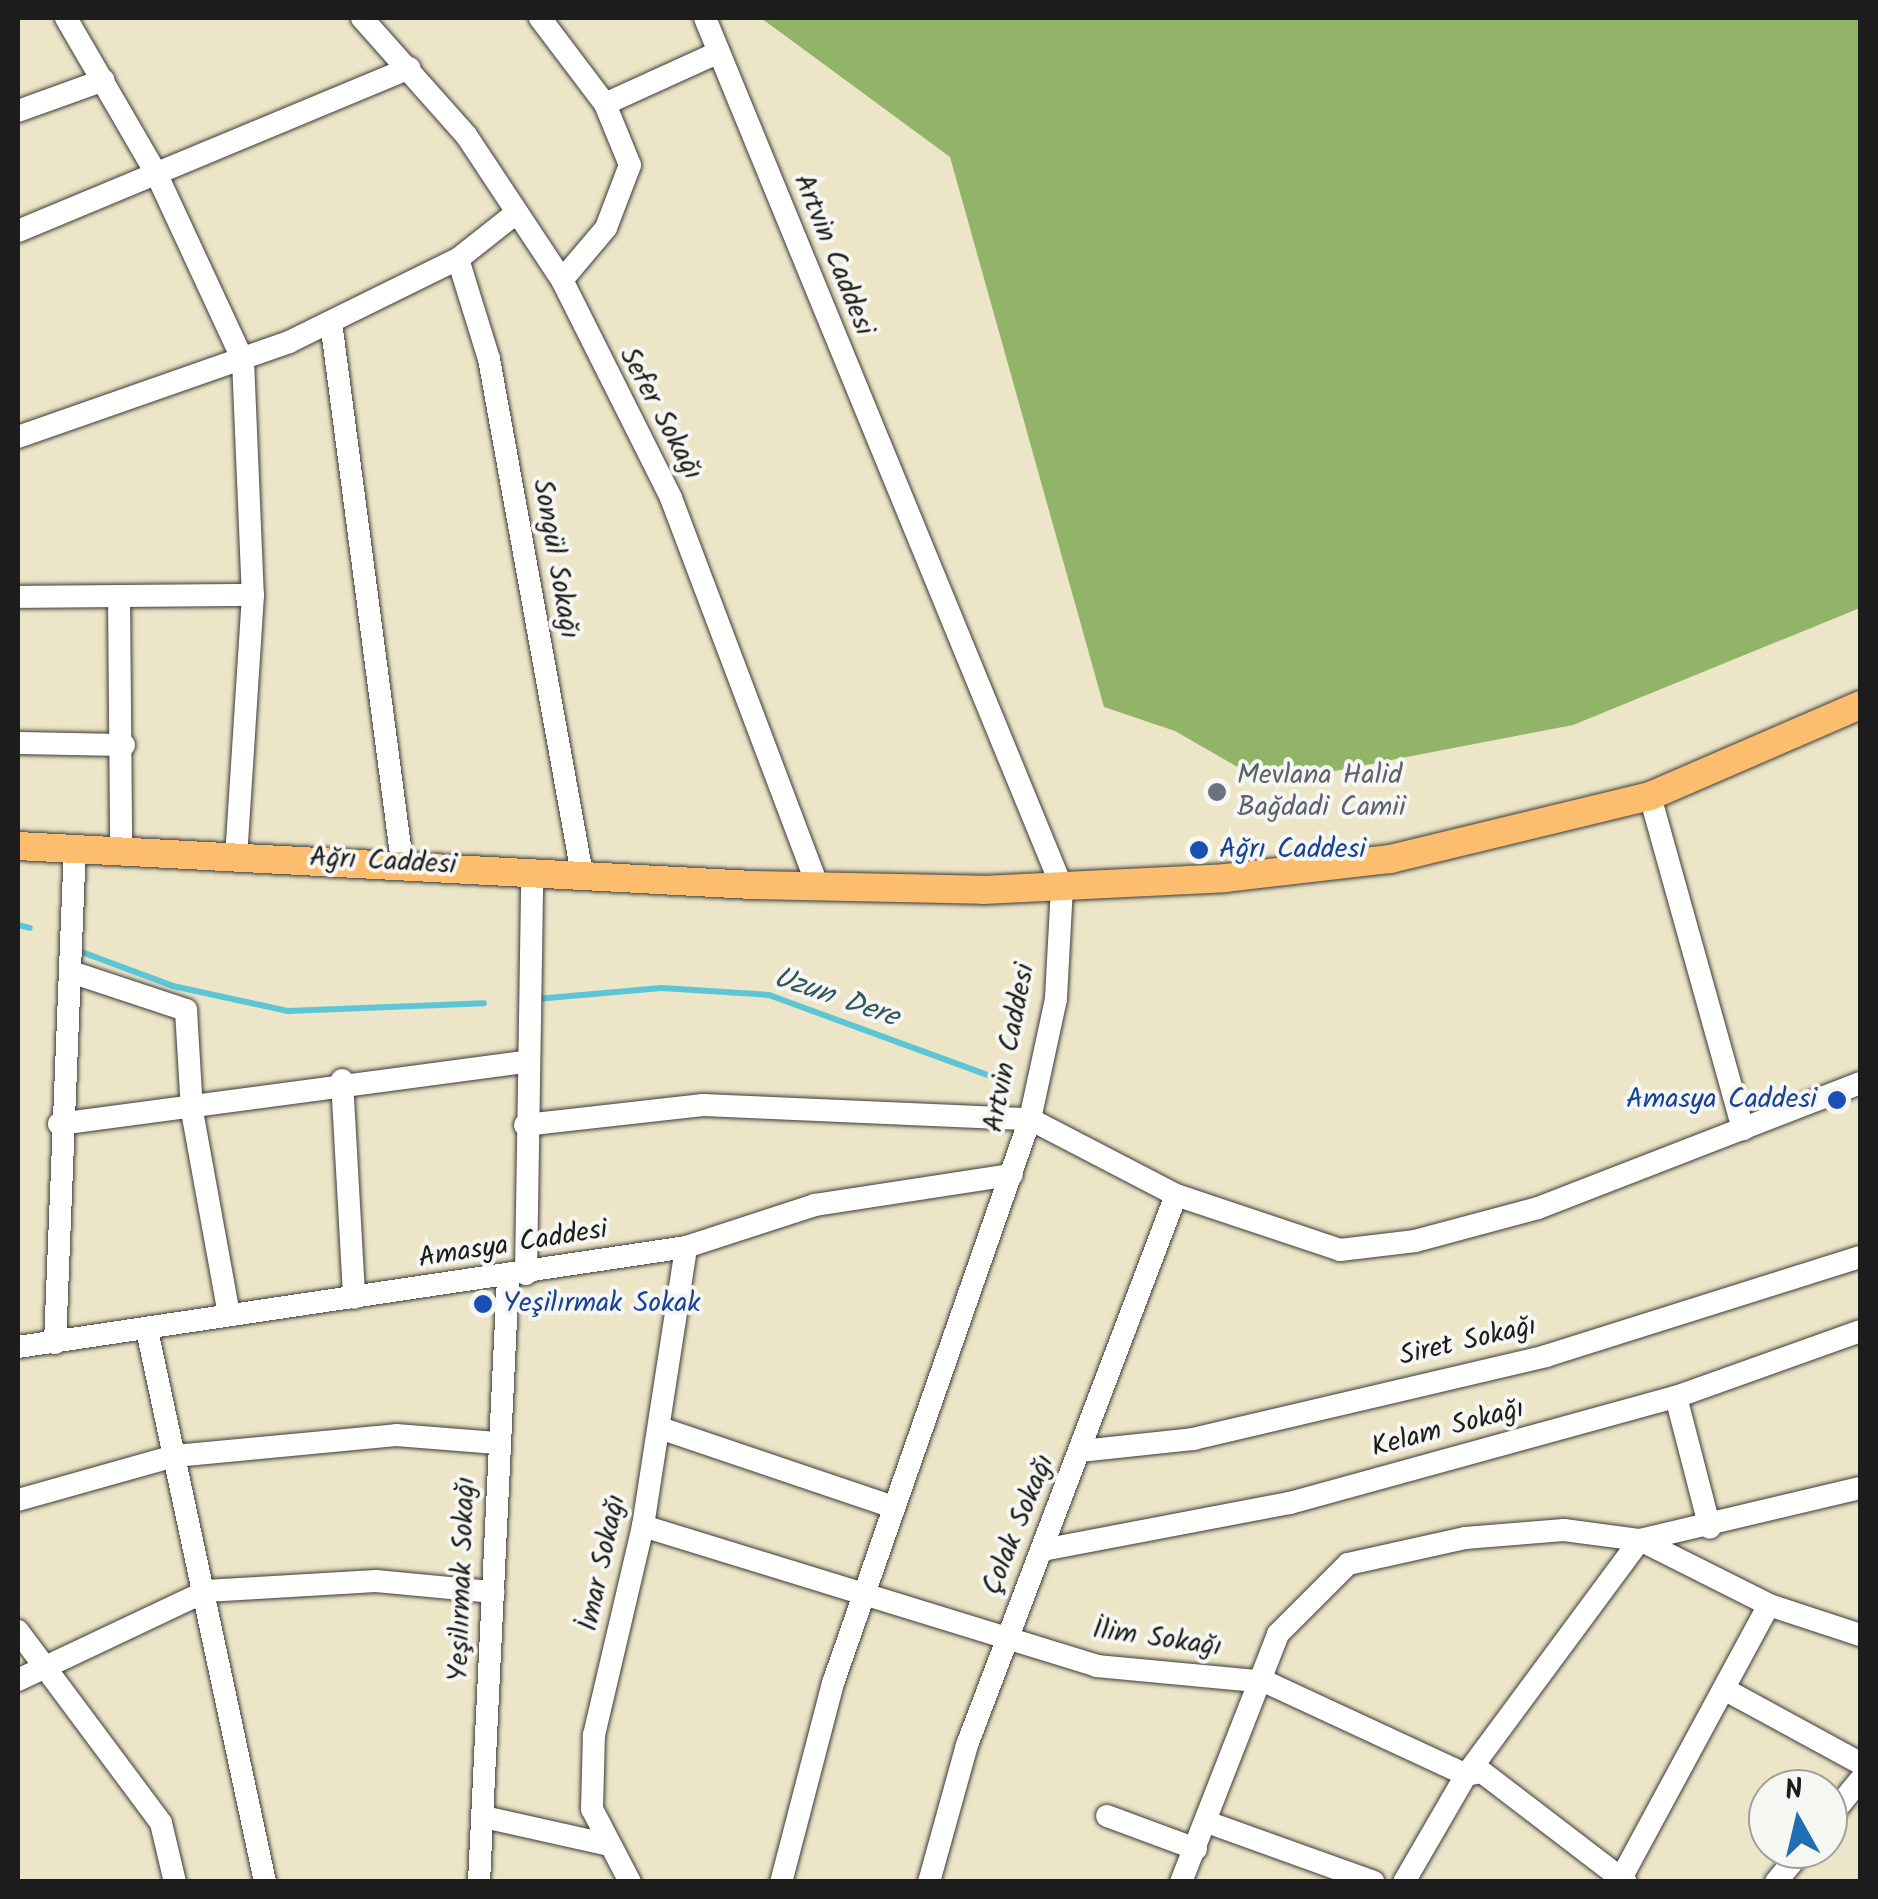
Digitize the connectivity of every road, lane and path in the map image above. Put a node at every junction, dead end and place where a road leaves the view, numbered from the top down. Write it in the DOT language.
graph roads {
  1 [pos="66,18"];
  2 [pos="362,18"];
  3 [pos="540,18"];
  4 [pos="704,18"];
  5 [pos="717,53"];
  6 [pos="409,68"];
  7 [pos="104,80"];
  8 [pos="605,104"];
  9 [pos="18,111"];
  10 [pos="157,176"];
  11 [pos="515,214"];
  12 [pos="18,231"];
  13 [pos="458,259"];
  14 [pos="562,280"];
  15 [pos="331,322"];
  16 [pos="243,360"];
  17 [pos="18,437"];
  18 [pos="254,595"];
  19 [pos="119,596"];
  20 [pos="18,597"];
  21 [pos="1860,706"];
  22 [pos="18,743"];
  23 [pos="124,746"];
  24 [pos="1650,796"];
  25 [pos="18,846"];
  26 [pos="75,848"];
  27 [pos="122,850"];
  28 [pos="236,855"];
  29 [pos="402,862"];
  30 [pos="532,870"];
  31 [pos="582,874"];
  32 [pos="818,886"];
  33 [pos="1062,887"];
  34 [pos="74,973"];
  35 [pos="524,1062"];
  36 [pos="342,1080"];
  37 [pos="1860,1083"];
  38 [pos="192,1110"];
  39 [pos="1030,1119"];
  40 [pos="59,1124"];
  41 [pos="525,1125"];
  42 [pos="1743,1128"];
  43 [pos="1012,1175"];
  44 [pos="1176,1195"];
  45 [pos="686,1248"];
  46 [pos="1860,1257"];
  47 [pos="517,1276"];
  48 [pos="354,1298"];
  49 [pos="228,1310"];
  50 [pos="147,1330"];
  51 [pos="1860,1331"];
  52 [pos="55,1344"];
  53 [pos="18,1347"];
  54 [pos="1676,1397"];
  55 [pos="660,1428"];
  56 [pos="497,1442"];
  57 [pos="1081,1450"];
  58 [pos="175,1456"];
  59 [pos="1860,1488"];
  60 [pos="18,1500"];
  61 [pos="894,1507"];
  62 [pos="643,1526"];
  63 [pos="1710,1528"];
  64 [pos="1640,1540"];
  65 [pos="1043,1550"];
  66 [pos="206,1591"];
  67 [pos="493,1592"];
  68 [pos="863,1595"];
  69 [pos="1769,1605"];
  70 [pos="18,1632"];
  71 [pos="1008,1632"];
  72 [pos="1860,1635"];
  73 [pos="43,1665"];
  74 [pos="18,1680"];
  75 [pos="1266,1682"];
  76 [pos="1724,1688"];
  77 [pos="1860,1763"];
  78 [pos="1466,1775"];
  79 [pos="1107,1816"];
  80 [pos="484,1817"];
  81 [pos="1206,1822"];
  82 [pos="605,1844"];
  83 [pos="1196,1848"];
  84 [pos="1622,1880"];
  85 [pos="175,1882"];
  86 [pos="266,1882"];
  87 [pos="479,1882"];
  88 [pos="630,1882"];
  89 [pos="781,1882"];
  90 [pos="929,1882"];
  91 [pos="1181,1882"];
  92 [pos="1374,1882"];
  93 [pos="1404,1882"];
  1 -- 7 [label="street"];
  2 -- 6 [label="street, Sefer Sokağı"];
  3 -- 8 [label="street"];
  4 -- 5 [label="street, Artvin Caddesi"];
  5 -- 8 [label="street"];
  5 -- 33 [label="street, Artvin Caddesi"];
  6 -- 10 [label="street"];
  6 -- 11 [label="street, Sefer Sokağı"];
  7 -- 9 [label="street"];
  7 -- 10 [label="street"];
  8 -- 14 [label="street"];
  10 -- 12 [label="street"];
  10 -- 16 [label="street"];
  11 -- 13 [label="street"];
  11 -- 14 [label="street, Sefer Sokağı"];
  13 -- 15 [label="street"];
  13 -- 31 [label="street, Songül Sokağı"];
  14 -- 32 [label="street, Sefer Sokağı"];
  15 -- 16 [label="street"];
  15 -- 29 [label="street"];
  16 -- 17 [label="street"];
  16 -- 18 [label="street"];
  18 -- 19 [label="street"];
  18 -- 28 [label="street"];
  19 -- 20 [label="street"];
  19 -- 23 [label="street"];
  21 -- 24 [label="main road, Ağrı Caddesi"];
  22 -- 23 [label="street"];
  23 -- 27 [label="street"];
  24 -- 33 [label="main road, Ağrı Caddesi"];
  24 -- 42 [label="street"];
  25 -- 26 [label="main road, Ağrı Caddesi"];
  26 -- 27 [label="main road, Ağrı Caddesi"];
  26 -- 34 [label="street"];
  27 -- 28 [label="main road, Ağrı Caddesi"];
  28 -- 29 [label="main road, Ağrı Caddesi"];
  29 -- 30 [label="main road, Ağrı Caddesi"];
  30 -- 31 [label="main road, Ağrı Caddesi"];
  30 -- 35 [label="street, Yeşilırmak Sokağı"];
  31 -- 32 [label="main road, Ağrı Caddesi"];
  32 -- 33 [label="main road, Ağrı Caddesi"];
  33 -- 39 [label="street, Artvin Caddesi"];
  34 -- 38 [label="street"];
  34 -- 40 [label="street"];
  35 -- 36 [label="street"];
  35 -- 41 [label="street, Yeşilırmak Sokağı"];
  36 -- 38 [label="street"];
  36 -- 48 [label="street"];
  37 -- 42 [label="street"];
  38 -- 40 [label="street"];
  38 -- 49 [label="street"];
  39 -- 41 [label="street"];
  39 -- 43 [label="street, Artvin Caddesi"];
  39 -- 44 [label="street"];
  40 -- 52 [label="street"];
  41 -- 47 [label="street, Yeşilırmak Sokağı"];
  42 -- 44 [label="street"];
  43 -- 45 [label="street, Amasya Caddesi"];
  43 -- 61 [label="street, Artvin Caddesi"];
  44 -- 57 [label="street, Çolak Sokağı"];
  45 -- 47 [label="street, Amasya Caddesi"];
  45 -- 55 [label="street, İmar Sokağı"];
  46 -- 57 [label="street, Siret Sokağı"];
  47 -- 48 [label="street, Amasya Caddesi"];
  47 -- 56 [label="street, Yeşilırmak Sokağı"];
  48 -- 49 [label="street, Amasya Caddesi"];
  49 -- 50 [label="street, Amasya Caddesi"];
  50 -- 52 [label="street, Amasya Caddesi"];
  50 -- 58 [label="street"];
  51 -- 54 [label="street, Kelam Sokağı"];
  52 -- 53 [label="street, Amasya Caddesi"];
  54 -- 63 [label="street"];
  54 -- 65 [label="street, Kelam Sokağı"];
  55 -- 61 [label="street"];
  55 -- 62 [label="street, İmar Sokağı"];
  56 -- 58 [label="street"];
  56 -- 67 [label="street, Yeşilırmak Sokağı"];
  57 -- 65 [label="street, Çolak Sokağı"];
  58 -- 60 [label="street"];
  58 -- 66 [label="street"];
  59 -- 63 [label="street"];
  61 -- 68 [label="street, Artvin Caddesi"];
  62 -- 68 [label="street, İlim Sokağı"];
  62 -- 82 [label="street, İmar Sokağı"];
  63 -- 64 [label="street"];
  64 -- 69 [label="street"];
  64 -- 75 [label="street"];
  64 -- 78 [label="street"];
  65 -- 71 [label="street, Çolak Sokağı"];
  66 -- 67 [label="street"];
  66 -- 73 [label="street"];
  66 -- 86 [label="street"];
  67 -- 80 [label="street, Yeşilırmak Sokağı"];
  68 -- 71 [label="street, İlim Sokağı"];
  68 -- 89 [label="street, Artvin Caddesi"];
  69 -- 72 [label="street"];
  69 -- 76 [label="street"];
  70 -- 73 [label="street"];
  71 -- 75 [label="street, İlim Sokağı"];
  71 -- 90 [label="street, Çolak Sokağı"];
  73 -- 74 [label="street"];
  73 -- 85 [label="street"];
  75 -- 78 [label="street, İlim Sokağı"];
  75 -- 81 [label="street"];
  76 -- 77 [label="street"];
  76 -- 84 [label="street"];
  78 -- 84 [label="street, İlim Sokağı"];
  78 -- 93 [label="street"];
  79 -- 83 [label="street"];
  80 -- 82 [label="street"];
  80 -- 87 [label="street, Yeşilırmak Sokağı"];
  81 -- 83 [label="street"];
  81 -- 92 [label="street"];
  82 -- 88 [label="street, İmar Sokağı"];
  83 -- 91 [label="street"];
}
